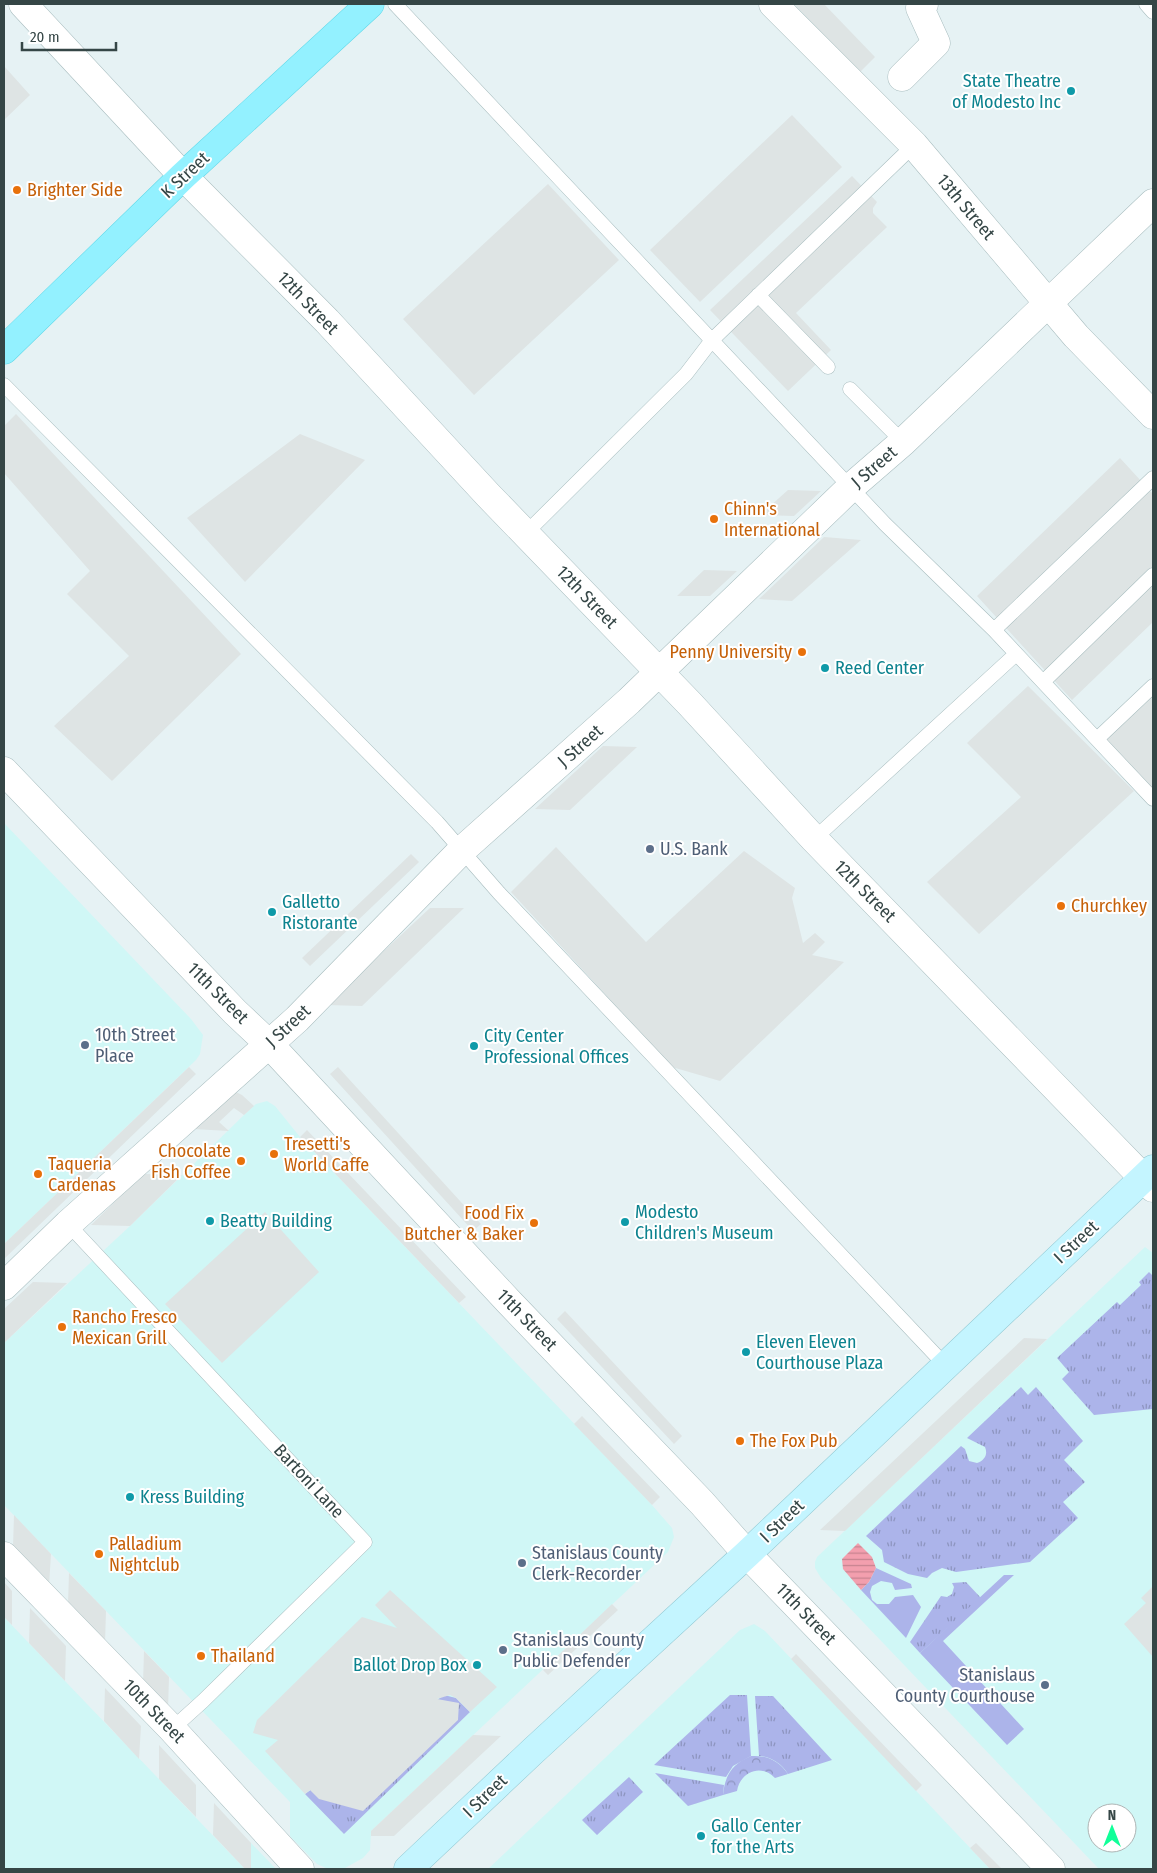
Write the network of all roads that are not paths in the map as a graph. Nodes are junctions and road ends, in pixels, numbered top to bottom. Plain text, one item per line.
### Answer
1 (24, 4) edge
2 (370, 4) edge
3 (395, 4) edge
4 (773, 4) edge
5 (924, 4) edge
6 (1146, 4) edge
7 (1153, 12) edge
8 (902, 78) dead end
9 (914, 145) junction
10 (183, 176) junction
11 (1153, 202) edge
12 (758, 296) junction
13 (1049, 302) junction
14 (712, 340) junction
15 (4, 350) edge
16 (828, 366) dead end
17 (4, 385) edge
18 (850, 389) dead end
19 (1153, 415) edge
20 (903, 442) junction
21 (1153, 478) edge
22 (851, 487) junction
23 (526, 533) junction
24 (1153, 575) edge
25 (994, 630) junction
26 (1016, 654) junction
27 (658, 672) junction
28 (1042, 682) junction
29 (1153, 686) edge
30 (1097, 739) junction
31 (4, 771) edge
32 (1153, 799) edge
33 (814, 839) junction
34 (461, 851) junction
35 (269, 1044) junction
36 (1150, 1178) edge
37 (68, 1224) junction
38 (4, 1286) edge
39 (945, 1365) junction
40 (747, 1554) junction
41 (4, 1556) edge
42 (172, 1729) junction
43 (300, 1869) edge
44 (408, 1869) edge
45 (1051, 1869) edge

1 - 10 street, 12th Street
2 - 10 main road, K Street
3 - 14 lane
4 - 9 street, 13th Street
5 - 8 street
6 - 7 lane
9 - 12 lane
9 - 13 street, 13th Street
10 - 15 main road, K Street
10 - 23 street, 12th Street
11 - 13 street, J Street
12 - 14 lane
12 - 16 lane
13 - 19 street, 13th Street
13 - 20 street, J Street
14 - 22 lane
14 - 23 lane
17 - 34 lane
18 - 20 lane
20 - 22 street, J Street
21 - 25 lane
22 - 25 lane
22 - 27 street, J Street
23 - 27 street, 12th Street
24 - 28 lane
25 - 26 lane
26 - 28 lane
26 - 33 lane
27 - 33 street, 12th Street
27 - 34 street, J Street
28 - 30 lane
29 - 30 lane
30 - 32 lane
31 - 35 street, 11th Street
33 - 36 street, 12th Street
34 - 35 street, J Street
34 - 39 lane
35 - 37 street, J Street
35 - 40 street, 11th Street
36 - 39 street, I Street
37 - 38 street, J Street
37 - 42 lane, Bartoni Lane
39 - 40 street, I Street
40 - 44 street, I Street
40 - 45 street, 11th Street
41 - 42 street, 10th Street
42 - 43 street, 10th Street

